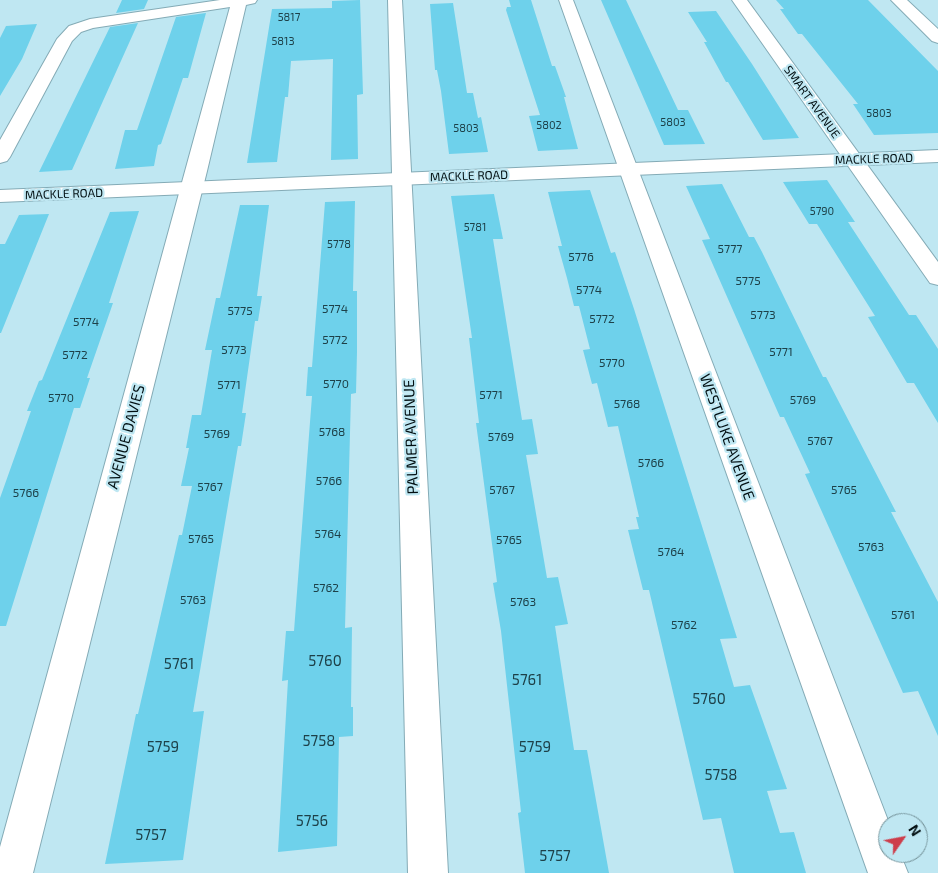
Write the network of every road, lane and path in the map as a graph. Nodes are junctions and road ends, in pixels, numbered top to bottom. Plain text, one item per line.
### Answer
1 (395, 0) edge
2 (566, 0) edge
3 (739, 0) edge
4 (898, 0) edge
5 (245, 1) edge
6 (938, 38) edge
7 (938, 156) edge
8 (0, 157) edge
9 (854, 160) junction
10 (628, 169) junction
11 (401, 179) junction
12 (192, 189) junction
13 (0, 196) edge
14 (938, 278) edge
15 (13, 873) edge
16 (428, 873) edge
17 (888, 873) edge

1 - 11 street, PALMER AVENUE
2 - 10 street, WESTLUKE AVENUE
3 - 9 street, SMART AVENUE
4 - 6 street
5 - 8 street
5 - 12 street, AVENUE DAVIES
7 - 9 street, MACKLE ROAD
9 - 10 street, MACKLE ROAD
9 - 14 street, SMART AVENUE
10 - 11 street, MACKLE ROAD
10 - 17 street, WESTLUKE AVENUE
11 - 12 street, MACKLE ROAD
11 - 16 street, PALMER AVENUE
12 - 13 street, MACKLE ROAD
12 - 15 street, AVENUE DAVIES

